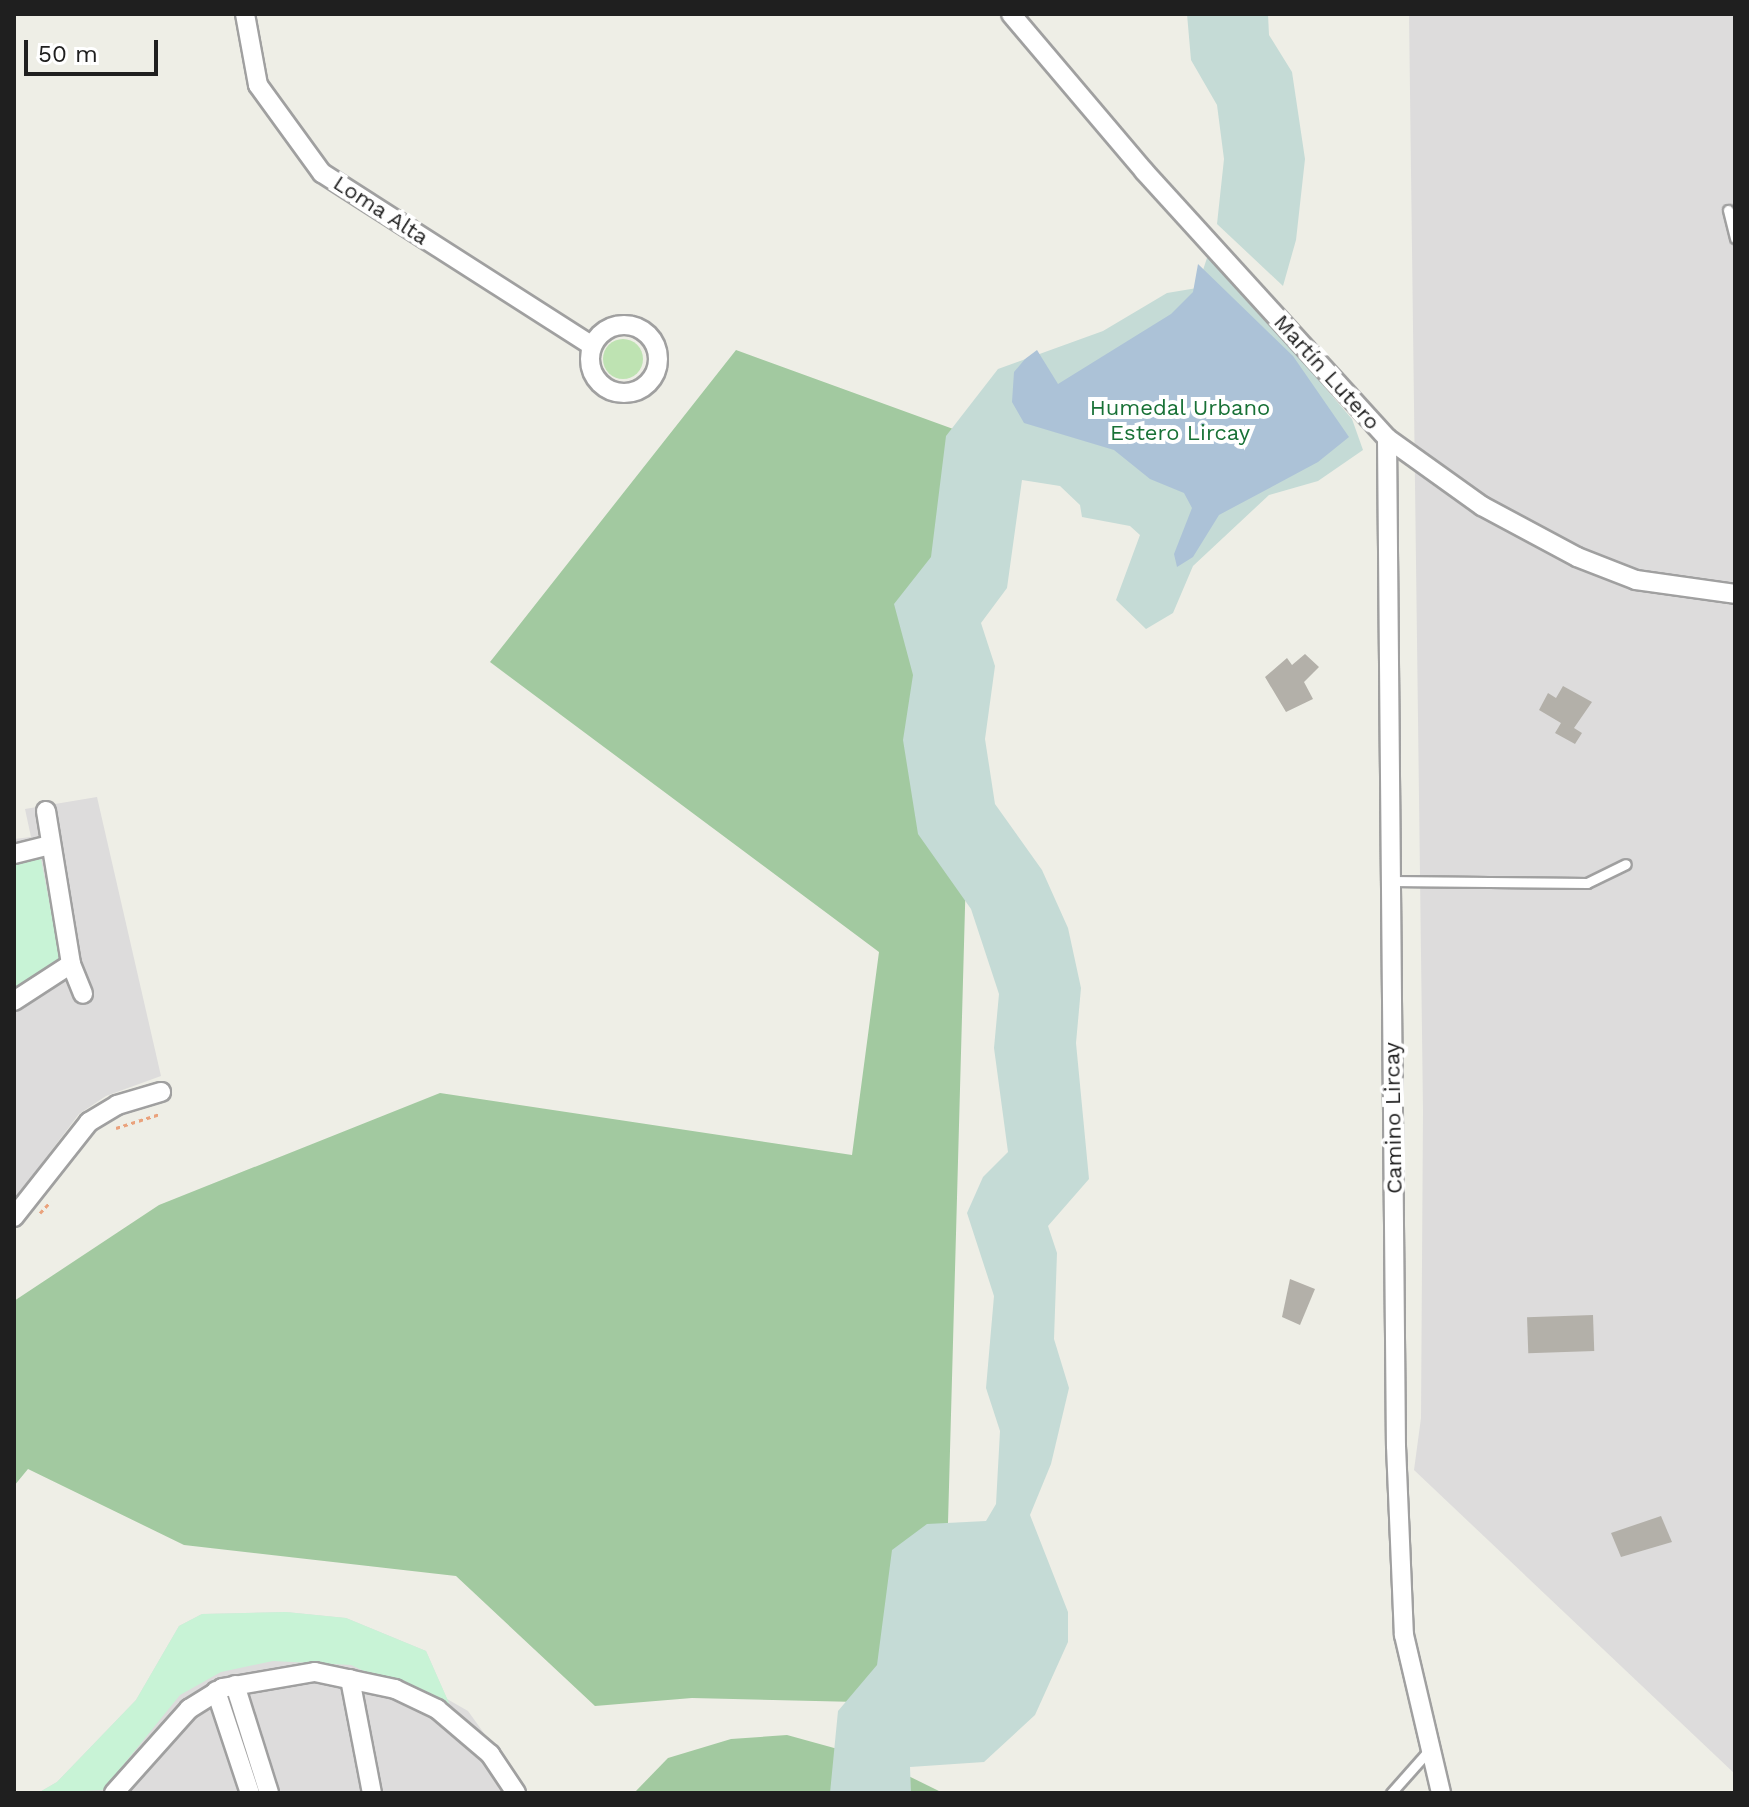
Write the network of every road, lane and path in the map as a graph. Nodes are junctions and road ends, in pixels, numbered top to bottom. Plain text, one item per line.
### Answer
1 (245, 14) edge
2 (1011, 14) edge
3 (1728, 210) dead end
4 (1735, 238) edge
5 (591, 345) dead end
6 (1387, 438) junction
7 (1735, 594) edge
8 (46, 811) dead end
9 (49, 845) junction
10 (14, 854) edge
11 (1626, 864) dead end
12 (1391, 881) junction
13 (71, 964) junction
14 (83, 994) dead end
15 (14, 1001) edge
16 (161, 1092) dead end
17 (160, 1114) dead end
18 (112, 1129) dead end
19 (53, 1199) dead end
20 (14, 1217) edge
21 (35, 1217) dead end
22 (350, 1679) junction
23 (235, 1685) junction
24 (216, 1691) junction
25 (1431, 1748) junction
26 (123, 1790) edge
27 (250, 1793) edge
28 (269, 1793) edge
29 (372, 1793) edge
30 (516, 1793) edge
31 (1391, 1793) edge
32 (1441, 1793) edge

1 - 5 street, Loma Alta
2 - 6 street, Martín Lutero
3 - 4 lane
6 - 7 street, Martín Lutero
6 - 12 street, Camino Lircay
8 - 9 street
9 - 10 street
9 - 13 street
11 - 12 lane
12 - 25 street, Camino Lircay
13 - 14 street
13 - 15 street
16 - 20 street
17 - 18 path
19 - 21 path
22 - 23 street
22 - 29 street
22 - 30 street
23 - 24 street
23 - 28 street
24 - 26 street
24 - 27 street
25 - 31 lane
25 - 32 street, Camino Lircay

